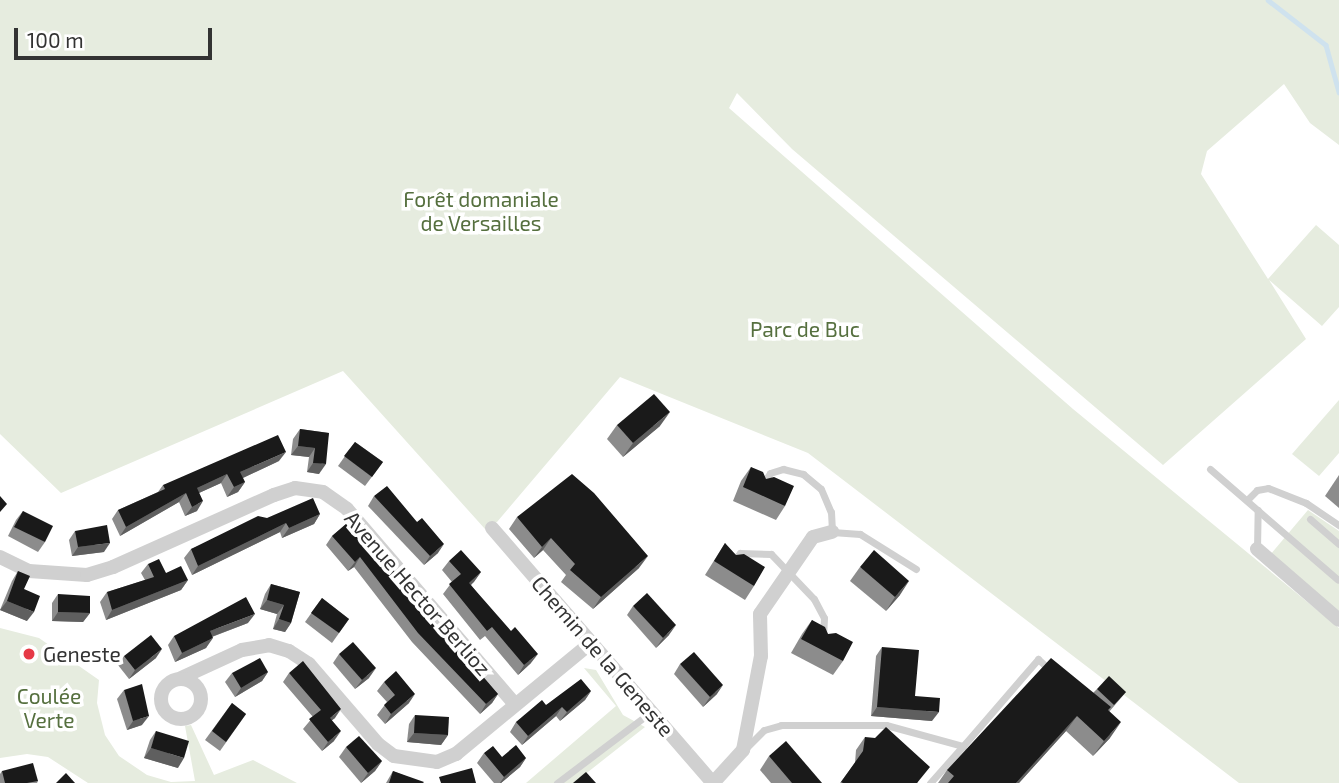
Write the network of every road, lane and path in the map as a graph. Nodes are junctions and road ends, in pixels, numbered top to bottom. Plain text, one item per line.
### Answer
1 (1210, 469) dead end
2 (759, 488) edge
3 (1247, 500) junction
4 (1258, 510) junction
5 (1310, 519) dead end
6 (1339, 525) edge
7 (492, 528) dead end
8 (832, 532) junction
9 (1339, 544) edge
10 (1256, 549) joint
11 (0, 557) edge
12 (730, 564) edge
13 (788, 568) junction
14 (916, 569) dead end
15 (1338, 580) edge
16 (1339, 620) edge
17 (592, 642) junction
18 (821, 643) edge
19 (221, 660) junction
20 (1056, 676) edge
21 (181, 678) junction
22 (201, 695) junction
23 (515, 704) junction
24 (652, 711) junction
25 (963, 746) junction
26 (743, 750) junction
27 (557, 783) edge
28 (713, 783) edge
29 (930, 783) edge

1 - 3 lane
2 - 8 lane
3 - 4 lane
3 - 6 lane
4 - 10 lane
4 - 15 lane
5 - 9 lane
7 - 17 street, Chemin de la Geneste
8 - 13 street
8 - 14 lane
10 - 16 street
11 - 23 street, Avenue Hector Berlioz
12 - 13 lane
13 - 18 lane
13 - 26 street
17 - 23 street
17 - 24 street, Chemin de la Geneste
19 - 21 street
19 - 22 street
19 - 23 street
20 - 25 lane
21 - 22 street
21 - 22 street
24 - 27 lane
24 - 28 street, Chemin de la Geneste
25 - 26 lane
25 - 29 lane
26 - 28 street

